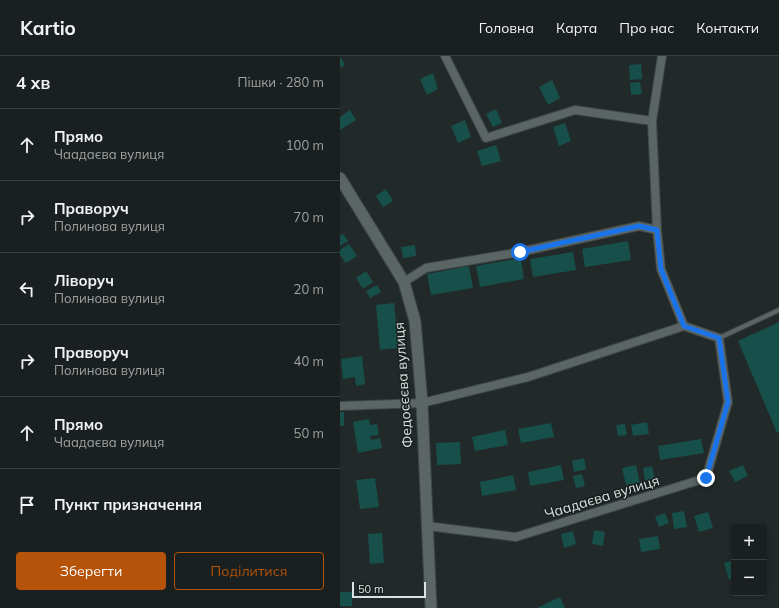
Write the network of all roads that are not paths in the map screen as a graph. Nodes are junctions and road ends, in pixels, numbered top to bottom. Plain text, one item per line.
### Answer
1 (445, 56) edge
2 (662, 56) edge
3 (652, 121) junction
4 (340, 178) edge
5 (657, 230) junction
6 (404, 282) junction
7 (779, 310) edge
8 (684, 326) junction
9 (719, 338) junction
10 (422, 403) junction
11 (340, 406) edge
12 (427, 526) junction
13 (431, 608) edge

1 - 3 street
2 - 3 street
3 - 5 street
4 - 6 main road, Федосєєва вулиця
5 - 6 street
5 - 8 street
6 - 10 main road, Федосєєва вулиця
7 - 9 lane
8 - 9 street
8 - 10 street
9 - 12 street, Чаадаєва вулиця
10 - 11 street
10 - 12 main road, Федосєєва вулиця
12 - 13 main road, Федосєєва вулиця

